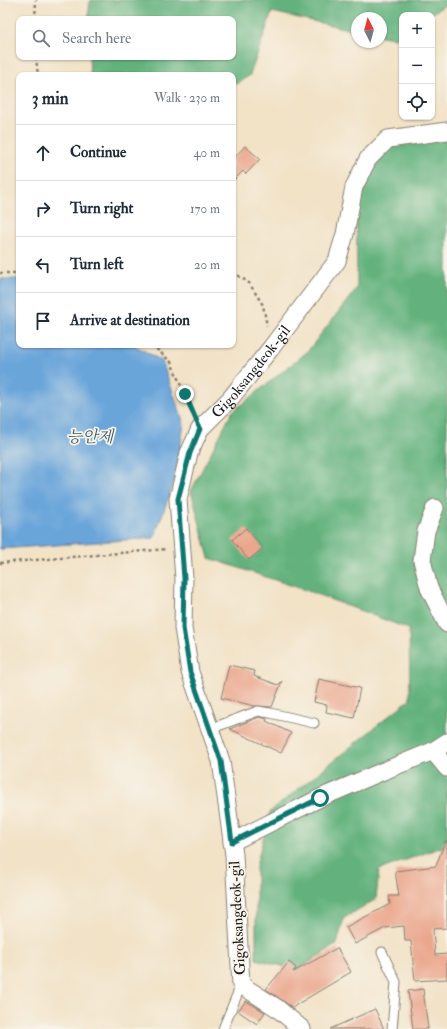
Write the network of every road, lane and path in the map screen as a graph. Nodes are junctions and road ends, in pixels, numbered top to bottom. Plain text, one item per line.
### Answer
1 (36, 0) edge
2 (35, 16) edge
3 (36, 60) edge
4 (38, 72) edge
5 (447, 131) edge
6 (0, 273) edge
7 (16, 273) edge
8 (236, 274) edge
9 (155, 348) edge
10 (271, 348) junction
11 (200, 429) junction
12 (435, 508) dead end
13 (181, 548) junction
14 (0, 563) edge
15 (447, 624) edge
16 (314, 723) dead end
17 (210, 730) junction
18 (440, 746) edge
19 (447, 768) edge
20 (232, 842) junction
21 (382, 952) dead end
22 (241, 985) junction
23 (223, 1029) edge
24 (302, 1029) edge
25 (392, 1029) edge

1 - 2 path
3 - 4 path
5 - 10 street, Gigoksangdeok-gil
6 - 7 path
8 - 10 path
9 - 11 path
10 - 11 street, Gigoksangdeok-gil
11 - 13 street, Gigoksangdeok-gil
12 - 15 street
13 - 14 path
13 - 17 street, Gigoksangdeok-gil
16 - 17 lane
17 - 20 street, Gigoksangdeok-gil
18 - 19 street
18 - 20 street
20 - 22 street, Gigoksangdeok-gil
21 - 25 lane
22 - 23 lane
22 - 24 street, Gigoksangdeok-gil

